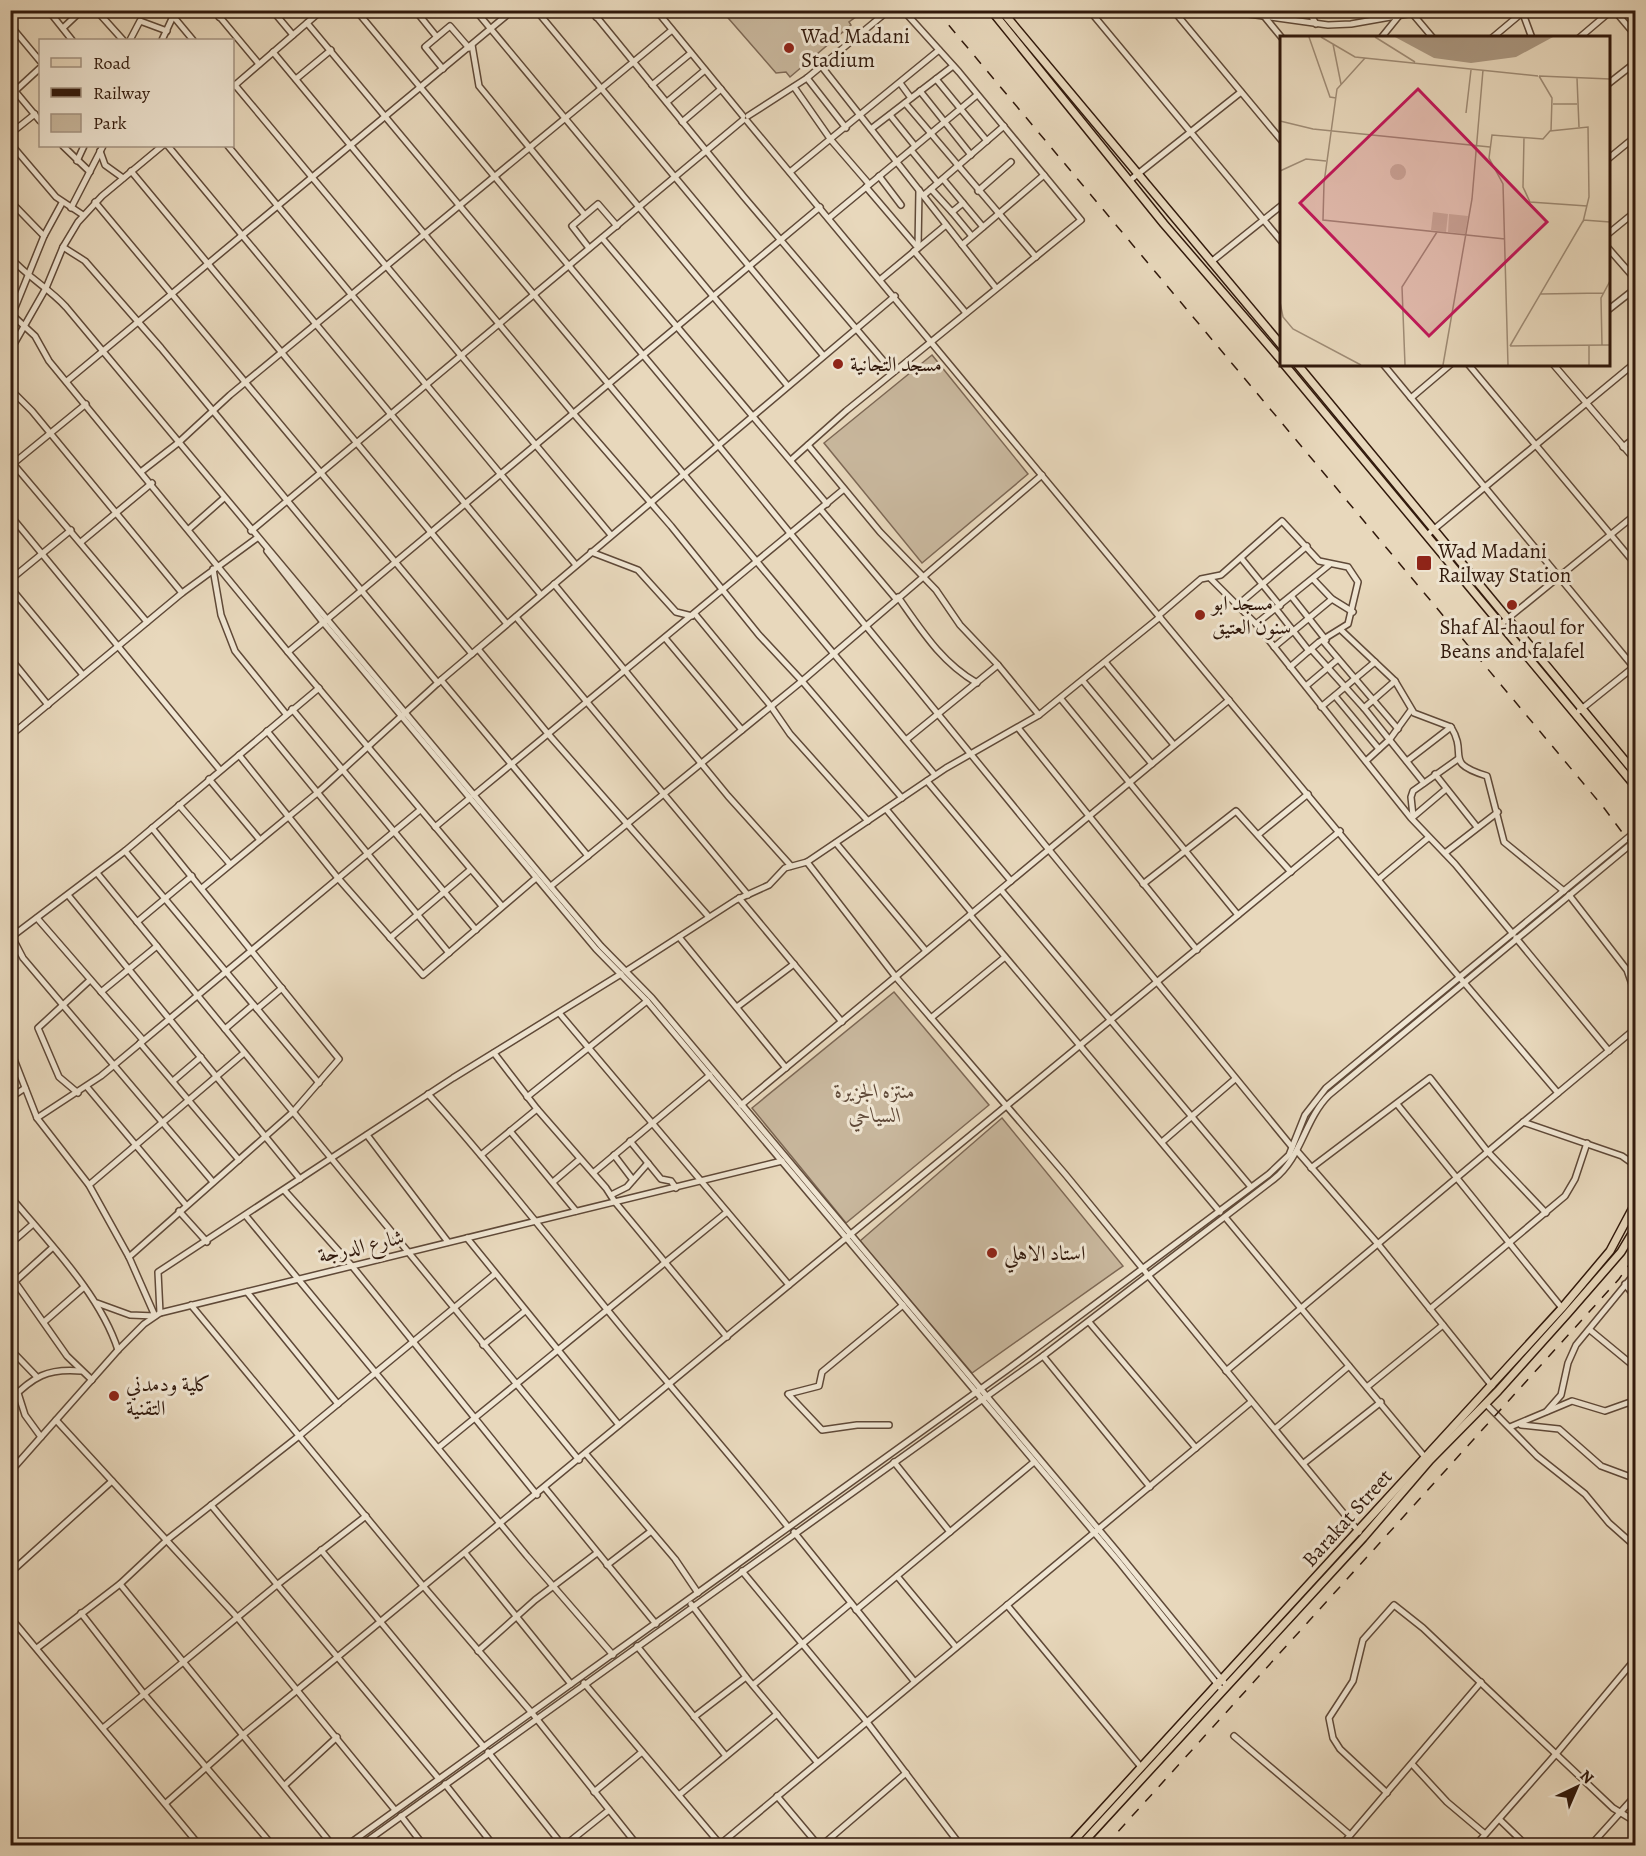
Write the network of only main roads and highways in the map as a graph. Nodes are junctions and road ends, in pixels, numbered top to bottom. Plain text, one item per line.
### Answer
1 (991, 10) edge
2 (1000, 10) edge
3 (1280, 345) edge
4 (1280, 359) edge
5 (1286, 366) edge
6 (1299, 366) edge
7 (1504, 622) junction
8 (1635, 774) edge
9 (1635, 787) edge
10 (1635, 1203) edge
11 (1635, 1227) edge
12 (1222, 1685) junction
13 (1069, 1845) edge
14 (1080, 1845) edge

1 - 4 main road
2 - 3 main road
5 - 7 main road
6 - 7 main road
7 - 8 main road
7 - 9 main road
10 - 12 main road, Barakat Street
11 - 12 main road, Barakat Street
12 - 13 main road, Barakat Street
12 - 14 main road, Barakat Street

